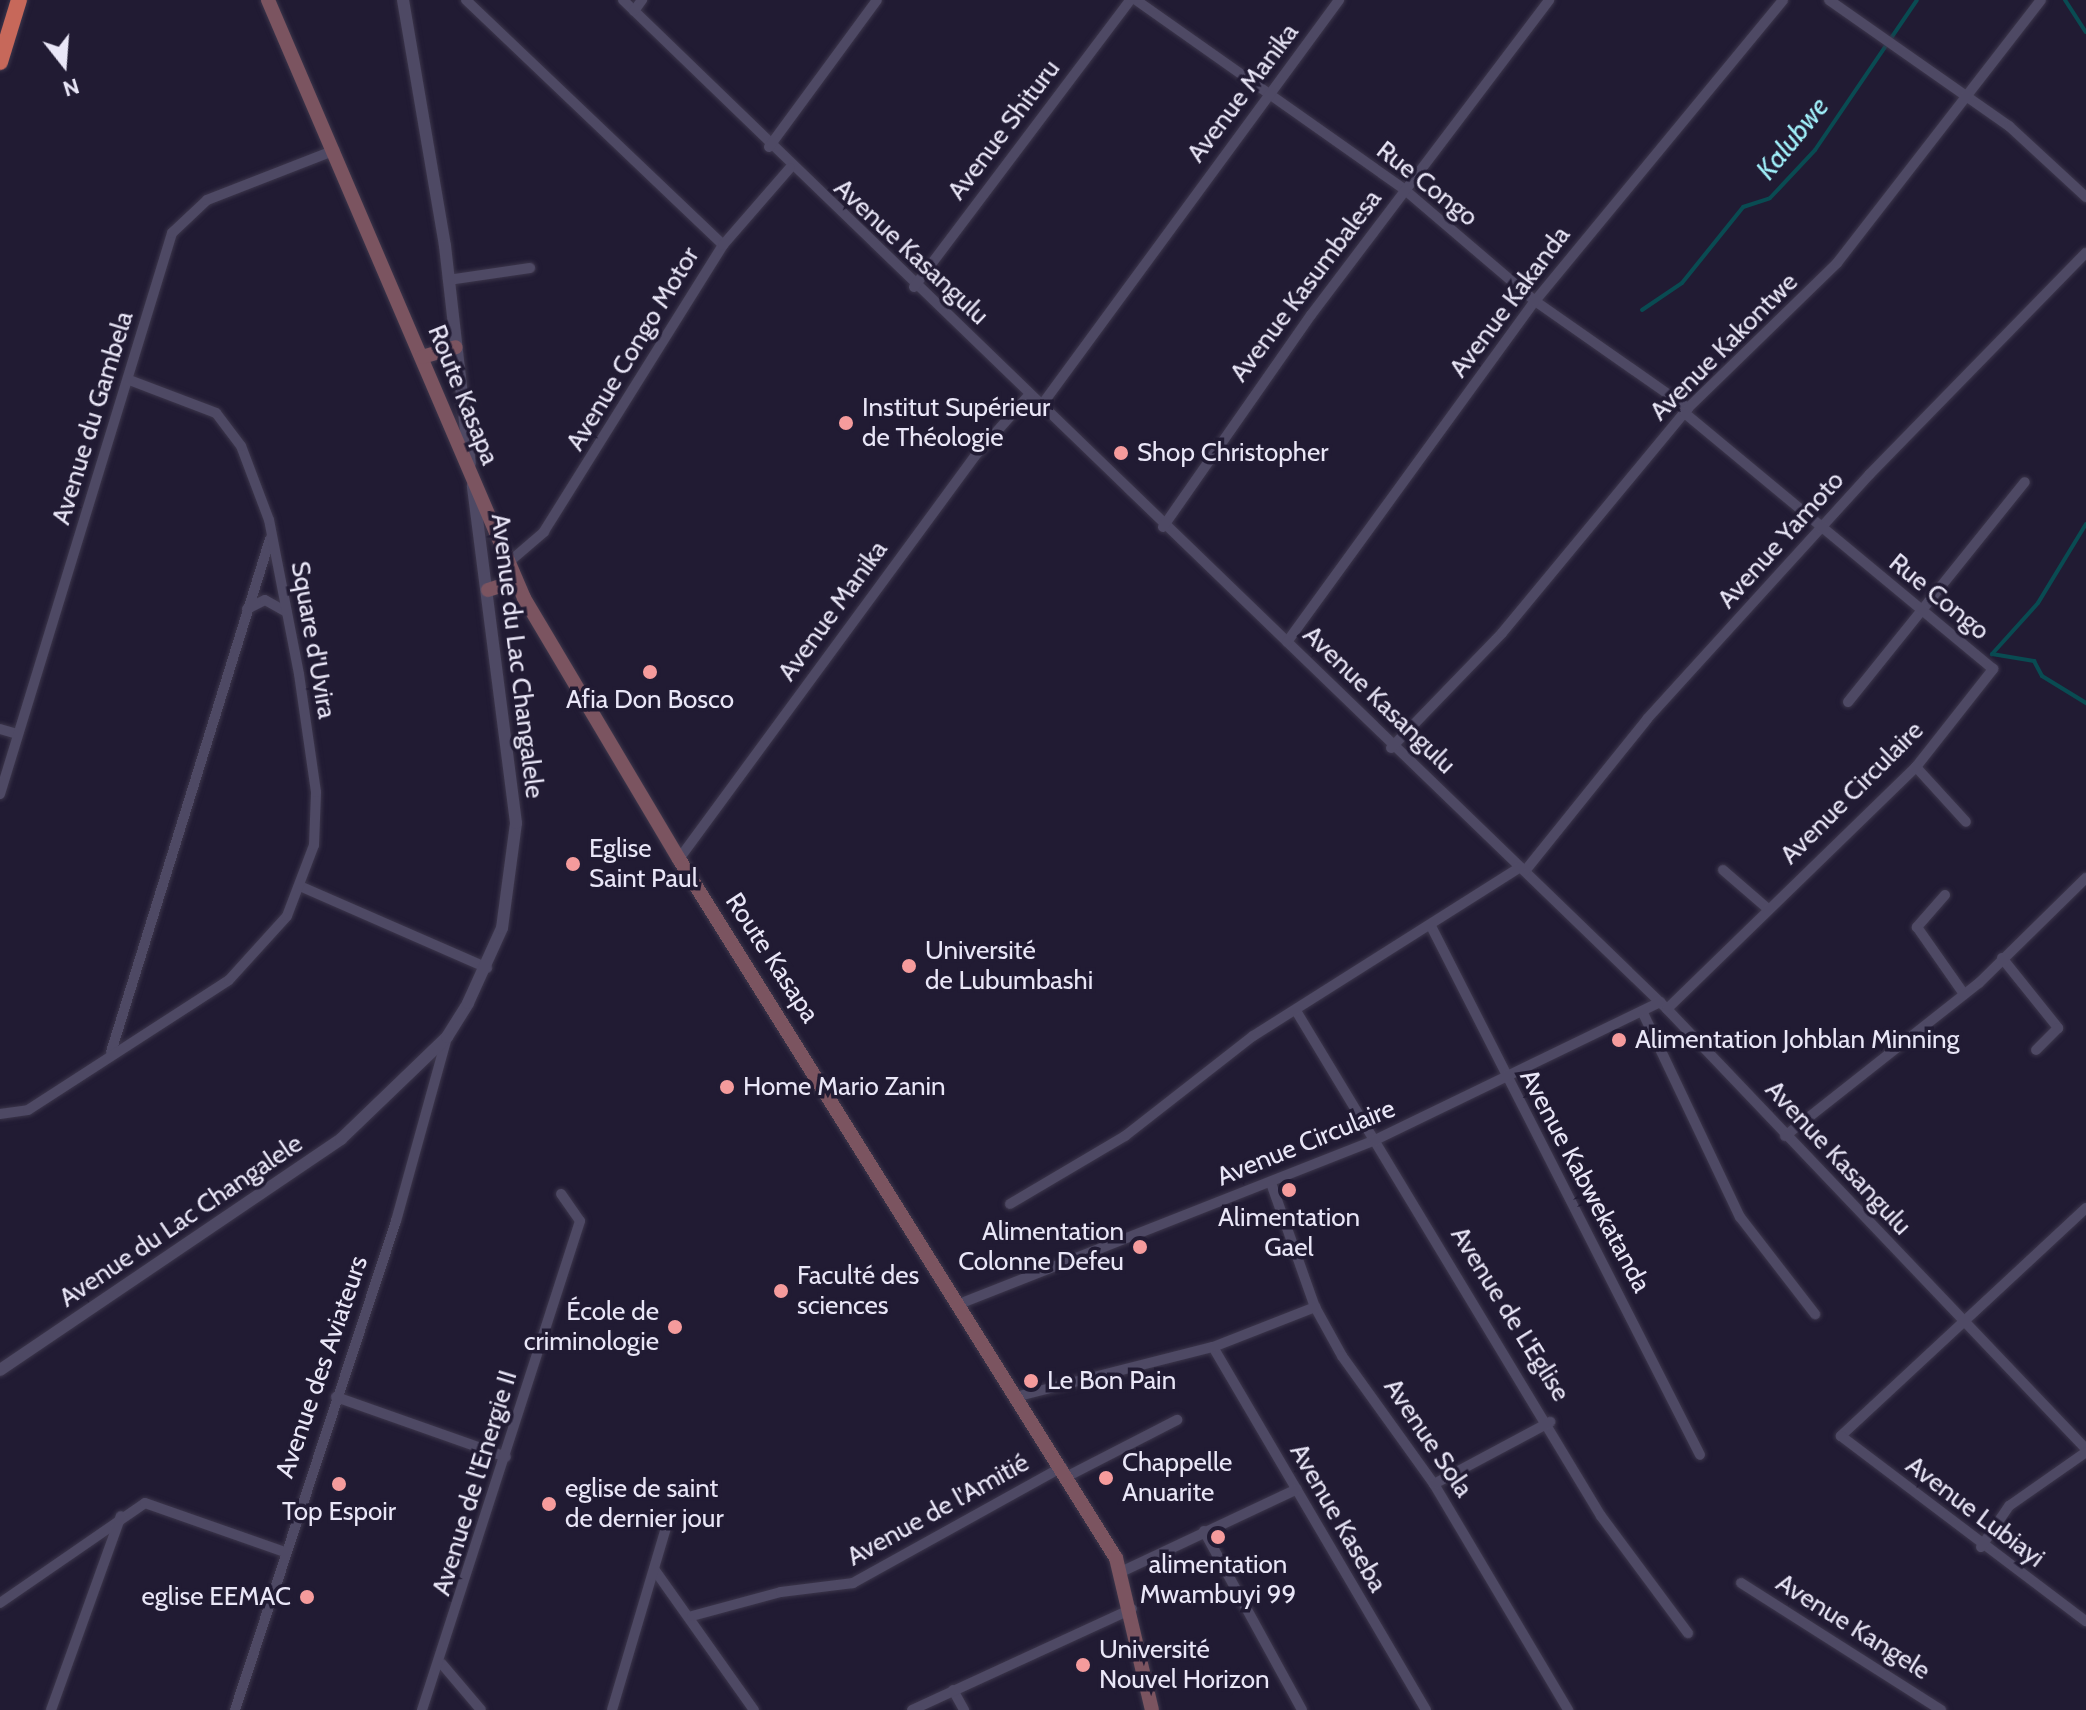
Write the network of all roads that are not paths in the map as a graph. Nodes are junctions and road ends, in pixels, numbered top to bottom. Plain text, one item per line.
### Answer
1 (19, 0) edge
2 (268, 0) edge
3 (403, 0) edge
4 (466, 0) edge
5 (623, 0) edge
6 (642, 0) edge
7 (877, 0) edge
8 (1133, 0) edge
9 (1339, 0) edge
10 (1549, 0) edge
11 (1783, 0) edge
12 (1829, 0) edge
13 (2041, 0) edge
14 (634, 11) junction
15 (0, 62) edge
16 (1270, 94) junction
17 (1965, 97) junction
18 (769, 147) junction
19 (335, 150) junction
20 (790, 168) junction
21 (1405, 190) junction
22 (2086, 197) edge
23 (723, 245) junction
24 (2086, 253) edge
25 (530, 268) dead end
26 (448, 280) junction
27 (914, 287) junction
28 (1535, 301) junction
29 (456, 347) junction
30 (422, 357) junction
31 (129, 380) junction
32 (1030, 394) junction
33 (1041, 406) junction
34 (1687, 410) junction
35 (472, 480) junction
36 (2025, 482) dead end
37 (1163, 527) junction
38 (1822, 528) junction
39 (271, 537) junction
40 (508, 563) junction
41 (516, 581) junction
42 (488, 590) junction
43 (246, 610) junction
44 (287, 612) junction
45 (1920, 613) junction
46 (1287, 642) junction
47 (1993, 669) joint
48 (1848, 702) dead end
49 (0, 729) edge
50 (17, 734) junction
51 (1391, 748) junction
52 (1916, 767) junction
53 (0, 794) edge
54 (1966, 822) dead end
55 (679, 859) junction
56 (1523, 869) junction
57 (1723, 870) dead end
58 (2086, 878) edge
59 (302, 887) junction
60 (1945, 895) dead end
61 (1767, 908) junction
62 (1432, 928) junction
63 (2002, 958) junction
64 (487, 968) junction
65 (1964, 994) junction
66 (1664, 1006) junction
67 (1643, 1013) junction
68 (1298, 1014) junction
69 (447, 1037) junction
70 (2036, 1050) dead end
71 (111, 1052) junction
72 (1508, 1080) junction
73 (0, 1114) edge
74 (1785, 1136) junction
75 (1375, 1140) junction
76 (1271, 1183) junction
77 (561, 1194) dead end
78 (1010, 1204) dead end
79 (2086, 1208) edge
80 (959, 1304) junction
81 (1315, 1307) junction
82 (1815, 1314) dead end
83 (1965, 1325) junction
84 (1213, 1347) junction
85 (0, 1370) edge
86 (1019, 1396) junction
87 (336, 1397) junction
88 (1177, 1420) dead end
89 (1550, 1422) junction
90 (2086, 1450) edge
91 (1700, 1455) dead end
92 (506, 1457) junction
93 (1065, 1472) junction
94 (1434, 1484) junction
95 (1297, 1489) junction
96 (121, 1516) junction
97 (669, 1517) dead end
98 (1204, 1531) junction
99 (1981, 1547) junction
100 (282, 1551) junction
101 (654, 1569) junction
102 (1123, 1571) junction
103 (1741, 1583) dead end
104 (0, 1603) edge
105 (1134, 1608) junction
106 (692, 1616) junction
107 (2086, 1621) edge
108 (1688, 1633) dead end
109 (442, 1664) junction
110 (953, 1690) junction
111 (238, 1708) edge
112 (51, 1710) edge
113 (422, 1710) edge
114 (481, 1710) edge
115 (612, 1710) edge
116 (754, 1710) edge
117 (912, 1710) edge
118 (964, 1710) edge
119 (1152, 1710) edge
120 (1302, 1710) edge
121 (1426, 1710) edge
122 (1568, 1710) edge
123 (1941, 1710) edge

1 - 15 highway
2 - 19 main road, Route Kasapa
3 - 26 street, Avenue du Lac Changalele
4 - 23 street, Avenue Congo Motor
5 - 14 street, Avenue Kasangulu
6 - 14 street
7 - 18 street
8 - 16 street, Rue Congo
8 - 27 street, Avenue Shituru
9 - 16 street, Avenue Manika
10 - 21 street, Avenue Kasumbalesa
11 - 28 street, Avenue Kakanda
12 - 17 street
13 - 17 street, Avenue Kakontwe
14 - 18 street, Avenue Kasangulu
16 - 21 street, Rue Congo
16 - 33 street, Avenue Manika
17 - 22 street
17 - 34 street, Avenue Kakontwe
18 - 20 street, Avenue Kasangulu
19 - 30 main road, Route Kasapa
19 - 31 street, Avenue du Gambela
20 - 23 street
20 - 27 street, Avenue Kasangulu
21 - 28 street, Rue Congo
21 - 37 street, Avenue Kasumbalesa
23 - 40 street, Avenue Congo Motor
24 - 38 street, Avenue Yamoto
25 - 26 street
26 - 29 street, Avenue du Lac Changalele
27 - 32 street, Avenue Kasangulu
28 - 34 street, Rue Congo
28 - 46 street, Avenue Kakanda
29 - 30 main road
29 - 35 street, Avenue du Lac Changalele
30 - 35 main road, Route Kasapa
31 - 39 street
31 - 50 street, Avenue du Gambela
32 - 33 street, Avenue Kasangulu
32 - 55 street, Avenue Manika
33 - 37 street, Avenue Kasangulu
34 - 38 street, Rue Congo
34 - 51 street, Avenue Kakontwe
35 - 40 main road, Route Kasapa
35 - 42 street, Avenue du Lac Changalele
36 - 45 street
37 - 46 street, Avenue Kasangulu
38 - 45 street, Rue Congo
38 - 56 street, Avenue Yamoto
39 - 43 street, Square d'Uvira
39 - 44 street, Square d'Uvira
40 - 41 main road, Route Kasapa
41 - 42 main road
41 - 55 main road, Route Kasapa
42 - 64 street, Avenue du Lac Changalele
43 - 44 street
43 - 71 street, Square d'Uvira
44 - 59 street, Square d'Uvira
45 - 47 street, Rue Congo
45 - 48 street
46 - 51 street, Avenue Kasangulu
47 - 52 street, Avenue Circulaire
49 - 50 street
50 - 53 street, Avenue du Gambela
51 - 56 street, Avenue Kasangulu
52 - 54 street
52 - 61 street, Avenue Circulaire
55 - 80 main road, Route Kasapa
56 - 62 street, Avenue Yamoto
56 - 66 street, Avenue Kasangulu
57 - 61 street
58 - 63 street
59 - 64 street
59 - 71 street, Square d'Uvira
60 - 65 street
61 - 66 street, Avenue Circulaire
62 - 68 street, Avenue Yamoto
62 - 72 street, Avenue Kabwekatanda
63 - 65 street
63 - 70 street
64 - 69 street, Avenue du Lac Changalele
65 - 74 street
66 - 67 street, Avenue Circulaire
66 - 74 street, Avenue Kasangulu
67 - 72 street, Avenue Circulaire
67 - 82 street
68 - 75 street, Avenue de L'Eglise
68 - 78 street, Avenue Yamoto
69 - 85 street, Avenue du Lac Changalele
69 - 87 street, Avenue des Aviateurs
71 - 73 street
72 - 75 street, Avenue Circulaire
72 - 91 street, Avenue Kabwekatanda
74 - 83 street, Avenue Kasangulu
75 - 76 street, Avenue Circulaire
75 - 89 street, Avenue de L'Eglise
76 - 80 street, Avenue Circulaire
76 - 81 street, Avenue Sola
77 - 92 street, Avenue de l'Energie II
79 - 83 street
80 - 86 main road, Route Kasapa
81 - 84 street
81 - 94 street, Avenue Sola
83 - 90 street, Avenue Kasangulu
83 - 99 street, Avenue Lubiayi
84 - 86 street
84 - 95 street, Avenue Kaseba
86 - 93 main road, Route Kasapa
87 - 92 street
87 - 100 street, Avenue des Aviateurs
88 - 93 street, Avenue de l'Amitié
89 - 94 street
89 - 108 street, Avenue de L'Eglise
90 - 99 street
92 - 109 street, Avenue de l'Energie II
93 - 102 main road, Route Kasapa
93 - 106 street, Avenue de l'Amitié
94 - 122 street, Avenue Sola
95 - 98 street
95 - 121 street, Avenue Kaseba
96 - 100 street
96 - 104 street
96 - 112 street
97 - 101 street
98 - 102 street
98 - 120 street
99 - 107 street, Avenue Lubiayi
100 - 111 street, Avenue des Aviateurs
101 - 106 street
101 - 115 street
102 - 105 main road, Route Kasapa
103 - 123 street, Avenue Kangele
105 - 110 street
105 - 119 main road, Route Kasapa
106 - 116 street
109 - 113 street, Avenue de l'Energie II
109 - 114 street
110 - 117 street
110 - 118 street

